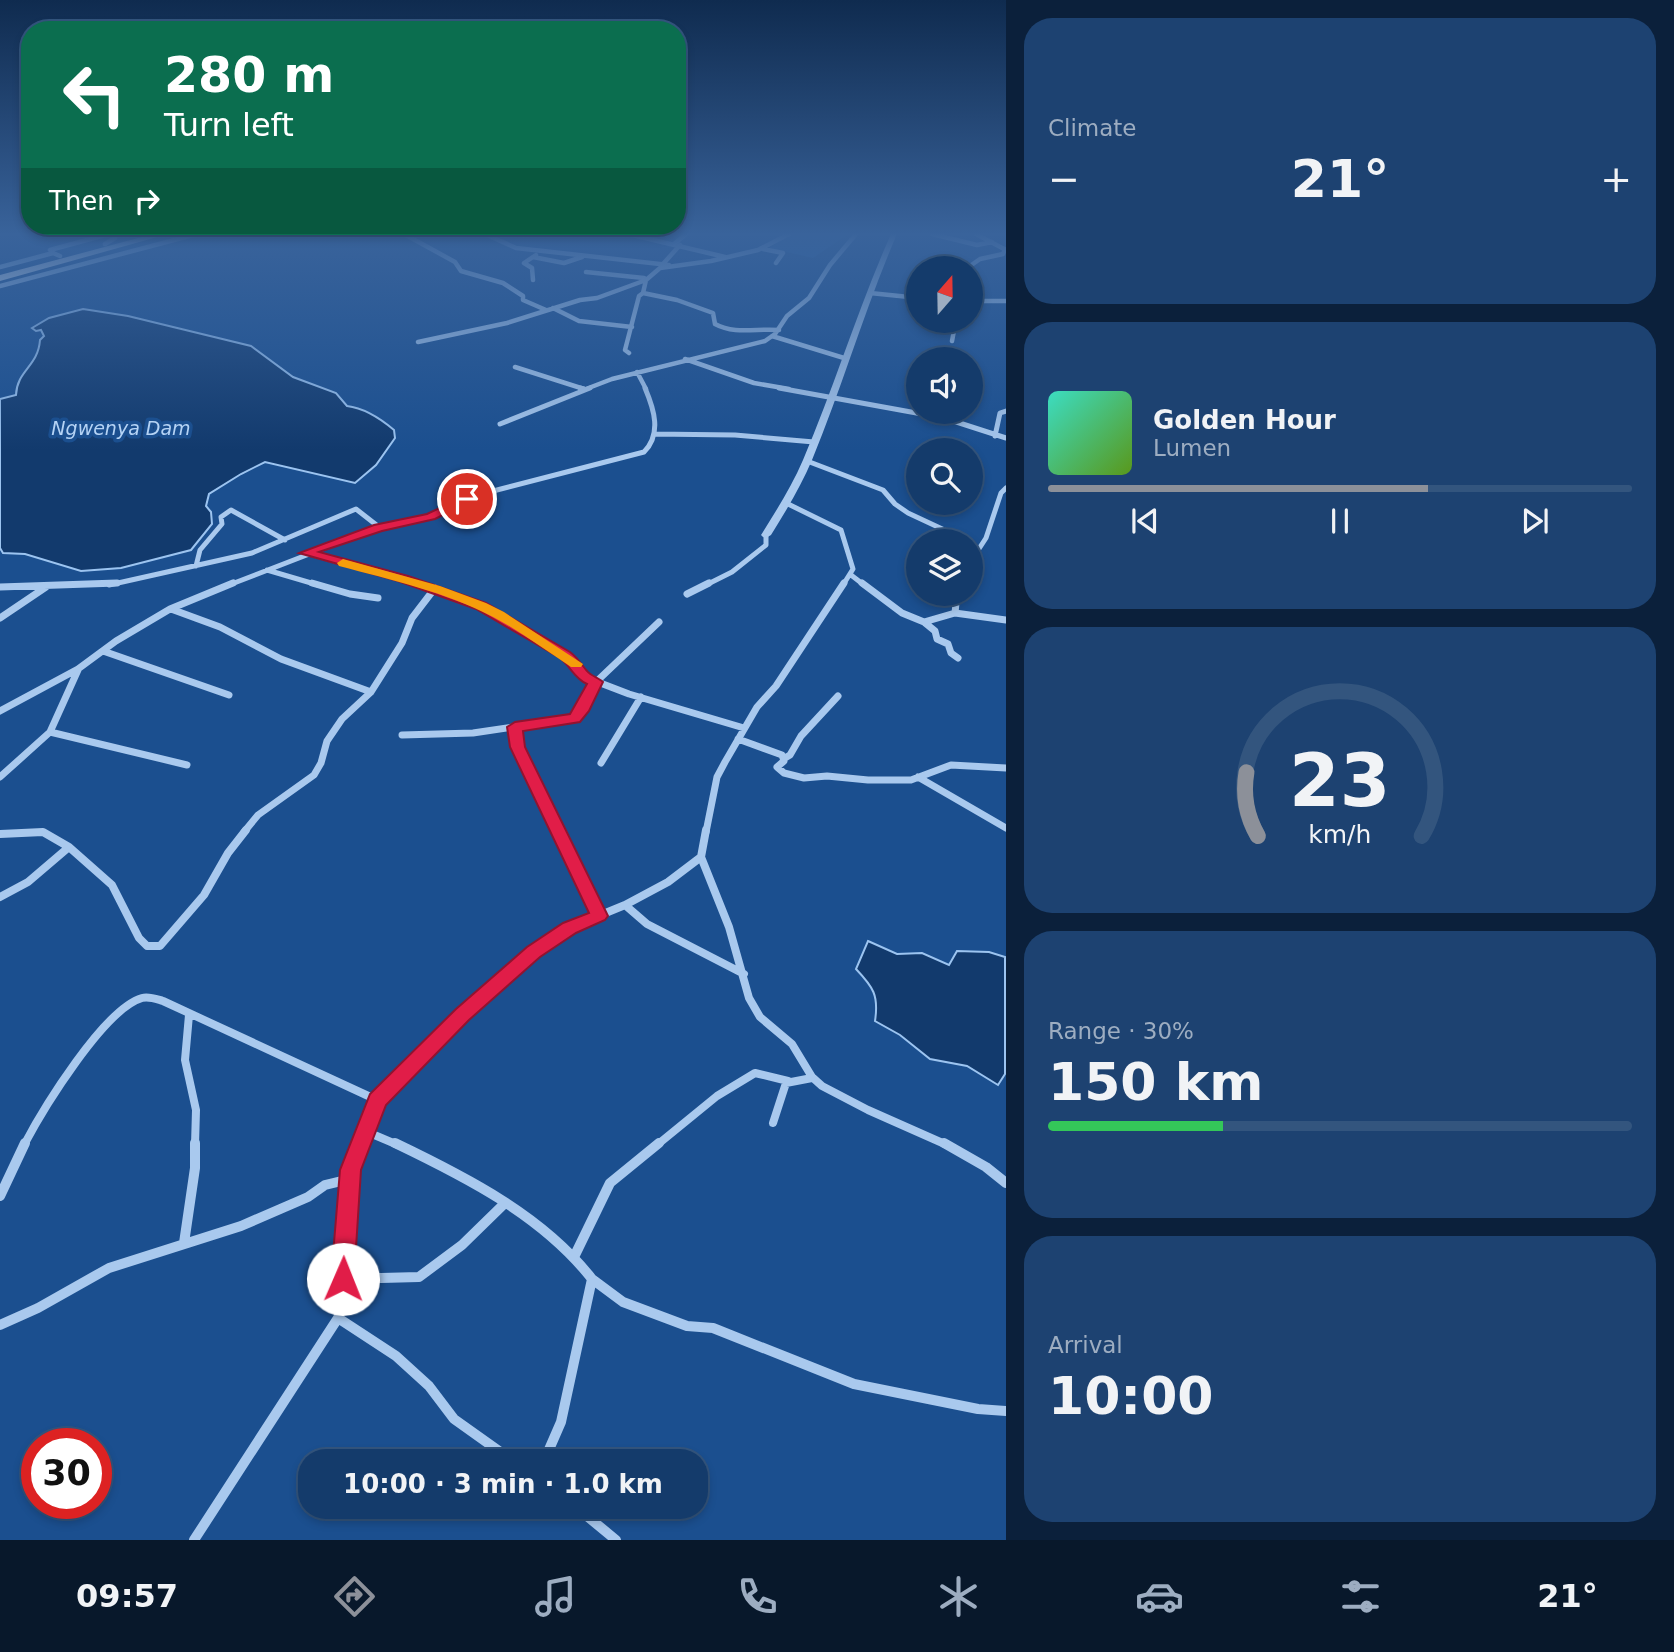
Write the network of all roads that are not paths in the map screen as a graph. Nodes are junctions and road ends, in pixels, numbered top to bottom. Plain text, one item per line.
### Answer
1 (536, 306) edge
2 (562, 306) edge
3 (639, 306) edge
4 (693, 306) edge
5 (799, 306) edge
6 (865, 306) edge
7 (553, 308) junction
8 (546, 310) junction
9 (632, 327) junction
10 (779, 330) junction
11 (954, 333) edge
12 (772, 336) junction
13 (952, 341) dead end
14 (418, 342) dead end
15 (629, 353) dead end
16 (844, 358) junction
17 (685, 359) junction
18 (515, 367) dead end
19 (637, 372) junction
20 (585, 389) junction
21 (828, 398) junction
22 (1006, 411) edge
23 (500, 424) dead end
24 (654, 435) junction
25 (995, 436) junction
26 (1006, 438) edge
27 (814, 442) junction
28 (807, 461) junction
29 (1006, 488) edge
30 (786, 503) junction
31 (379, 527) junction
32 (943, 529) edge
33 (766, 535) joint
34 (285, 540) junction
35 (983, 543) edge
36 (306, 553) junction
37 (196, 566) junction
38 (266, 570) junction
39 (850, 575) junction
40 (0, 587) edge
41 (46, 587) junction
42 (435, 589) junction
43 (687, 594) dead end
44 (378, 598) dead end
45 (956, 606) edge
46 (170, 609) junction
47 (955, 613) junction
48 (0, 618) edge
49 (1006, 620) edge
50 (659, 622) dead end
51 (925, 622) junction
52 (103, 651) junction
53 (958, 658) dead end
54 (78, 669) junction
55 (596, 682) junction
56 (371, 692) junction
57 (229, 695) dead end
58 (838, 696) dead end
59 (641, 697) junction
60 (0, 711) edge
61 (515, 727) junction
62 (744, 728) junction
63 (50, 732) junction
64 (402, 735) dead end
65 (738, 738) junction
66 (785, 758) junction
67 (601, 764) dead end
68 (187, 765) dead end
69 (1006, 768) edge
70 (0, 777) edge
71 (918, 778) junction
72 (1006, 828) edge
73 (0, 834) edge
74 (69, 848) junction
75 (701, 857) junction
76 (0, 897) edge
77 (625, 905) junction
78 (599, 916) junction
79 (744, 974) junction
80 (189, 1015) junction
81 (812, 1078) junction
82 (788, 1081) junction
83 (377, 1100) junction
84 (773, 1123) dead end
85 (365, 1130) junction
86 (350, 1179) junction
87 (1006, 1183) edge
88 (0, 1196) edge
89 (503, 1205) junction
90 (184, 1243) junction
91 (575, 1255) junction
92 (343, 1279) junction
93 (592, 1279) junction
94 (338, 1318) junction
95 (0, 1325) edge
96 (1006, 1410) edge
97 (496, 1449) edge
98 (549, 1449) edge
99 (591, 1519) edge
100 (198, 1539) edge
101 (616, 1540) edge

1 - 8 street
2 - 7 street
3 - 9 street
4 - 10 street
5 - 10 street
6 - 16 street
7 - 8 street
7 - 9 street
8 - 14 street
9 - 15 street
10 - 12 street
11 - 13 street
12 - 16 street
12 - 17 street
16 - 21 street
17 - 19 street
17 - 21 street
18 - 20 street
19 - 20 street
19 - 24 street
20 - 23 street
21 - 25 street
21 - 27 street
22 - 25 street
24 - 27 street
24 - 31 street
25 - 26 street
27 - 28 street
28 - 30 street
28 - 32 street
29 - 35 street
30 - 33 street
30 - 39 street
31 - 34 street
31 - 36 street
33 - 43 street
34 - 37 street
34 - 37 street
36 - 38 street
36 - 42 street
37 - 41 street
38 - 44 street
38 - 46 street
39 - 51 street
39 - 62 street
40 - 41 street
41 - 48 street
42 - 55 street
42 - 56 street
45 - 47 street
46 - 52 street
46 - 56 street
47 - 49 street
47 - 51 street
50 - 55 street
51 - 53 street
52 - 54 street
52 - 57 street
54 - 60 street
54 - 63 street
55 - 59 street
55 - 61 street
56 - 74 street
58 - 66 street
59 - 62 street
59 - 67 street
61 - 64 street
61 - 78 street
62 - 65 street
63 - 68 street
63 - 70 street
65 - 66 street
65 - 75 street
66 - 71 street
69 - 71 street
71 - 72 street
73 - 74 street
74 - 76 street
75 - 77 street
75 - 79 street
77 - 78 street
77 - 79 street
78 - 83 street
79 - 81 street
80 - 83 street
80 - 88 street
80 - 90 street
81 - 82 street
81 - 87 street
82 - 84 street
82 - 91 street
83 - 85 street
85 - 86 street
85 - 89 street
86 - 90 street
86 - 92 street
89 - 91 street
89 - 92 street
90 - 95 street
91 - 93 street
92 - 94 street
93 - 96 street
93 - 98 street
94 - 97 street
94 - 100 street
99 - 101 street

